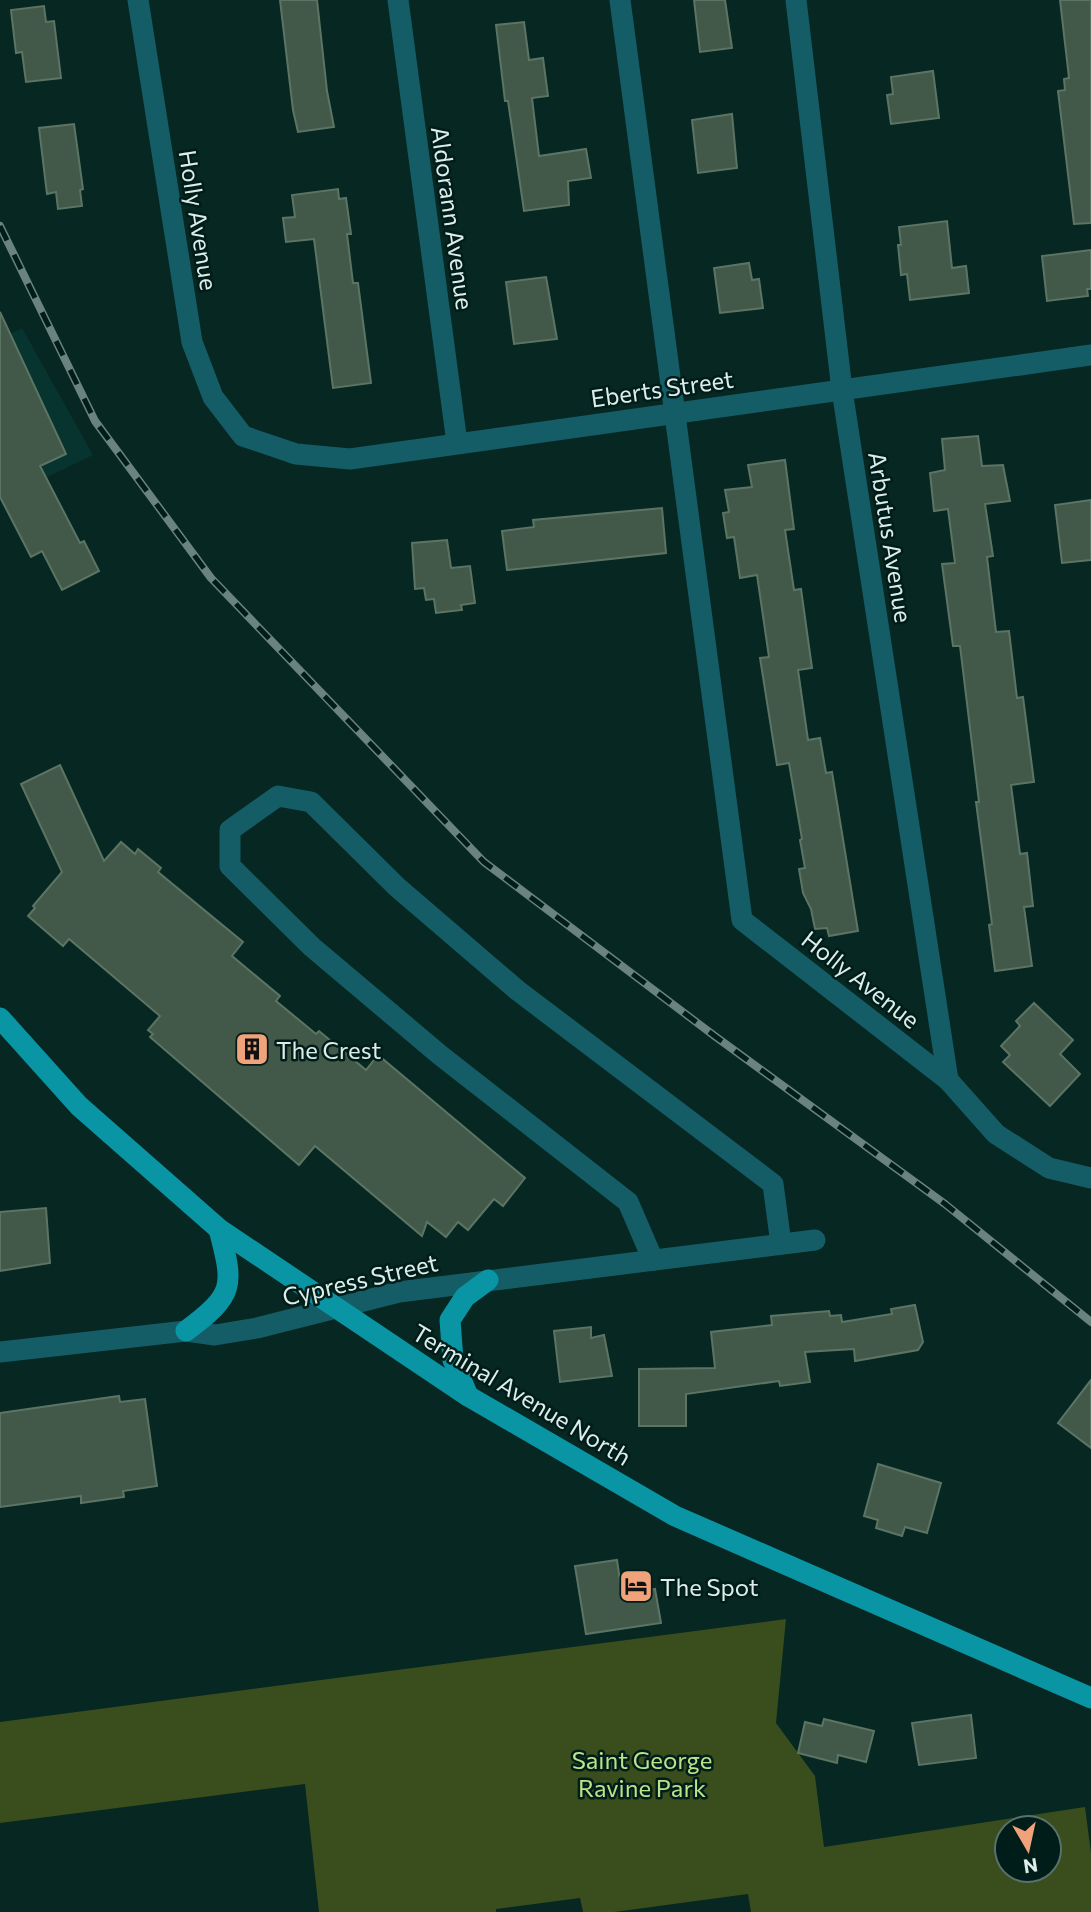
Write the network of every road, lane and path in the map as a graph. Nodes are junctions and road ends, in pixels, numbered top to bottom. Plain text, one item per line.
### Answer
1 (138, 0) edge
2 (398, 0) edge
3 (620, 0) edge
4 (796, 0) edge
5 (1091, 355) edge
6 (842, 390) junction
7 (676, 413) junction
8 (243, 436) joint
9 (457, 443) junction
10 (0, 1018) edge
11 (948, 1080) junction
12 (1091, 1178) edge
13 (219, 1229) junction
14 (816, 1240) dead end
15 (781, 1244) junction
16 (653, 1259) junction
17 (488, 1280) junction
18 (337, 1308) junction
19 (186, 1331) junction
20 (0, 1352) edge
21 (468, 1396) junction
22 (1091, 1698) edge

1 - 8 street, Holly Avenue
2 - 9 street, Aldorann Avenue
3 - 7 street
4 - 6 street, Arbutus Avenue
5 - 6 street, Eberts Street
6 - 7 street, Eberts Street
6 - 11 street, Arbutus Avenue
7 - 9 street, Eberts Street
7 - 11 street, Holly Avenue
8 - 9 street, Eberts Street
10 - 13 main road, Terminal Avenue North
11 - 12 street, Holly Avenue
13 - 18 main road, Terminal Avenue North
13 - 19 main road
14 - 15 street, Cypress Street
15 - 16 street, Cypress Street
15 - 16 street
16 - 17 street, Cypress Street
17 - 18 street, Cypress Street
17 - 21 main road
18 - 19 street, Cypress Street
18 - 21 main road, Terminal Avenue North
19 - 20 street, Cypress Street
21 - 22 main road, Terminal Avenue North

